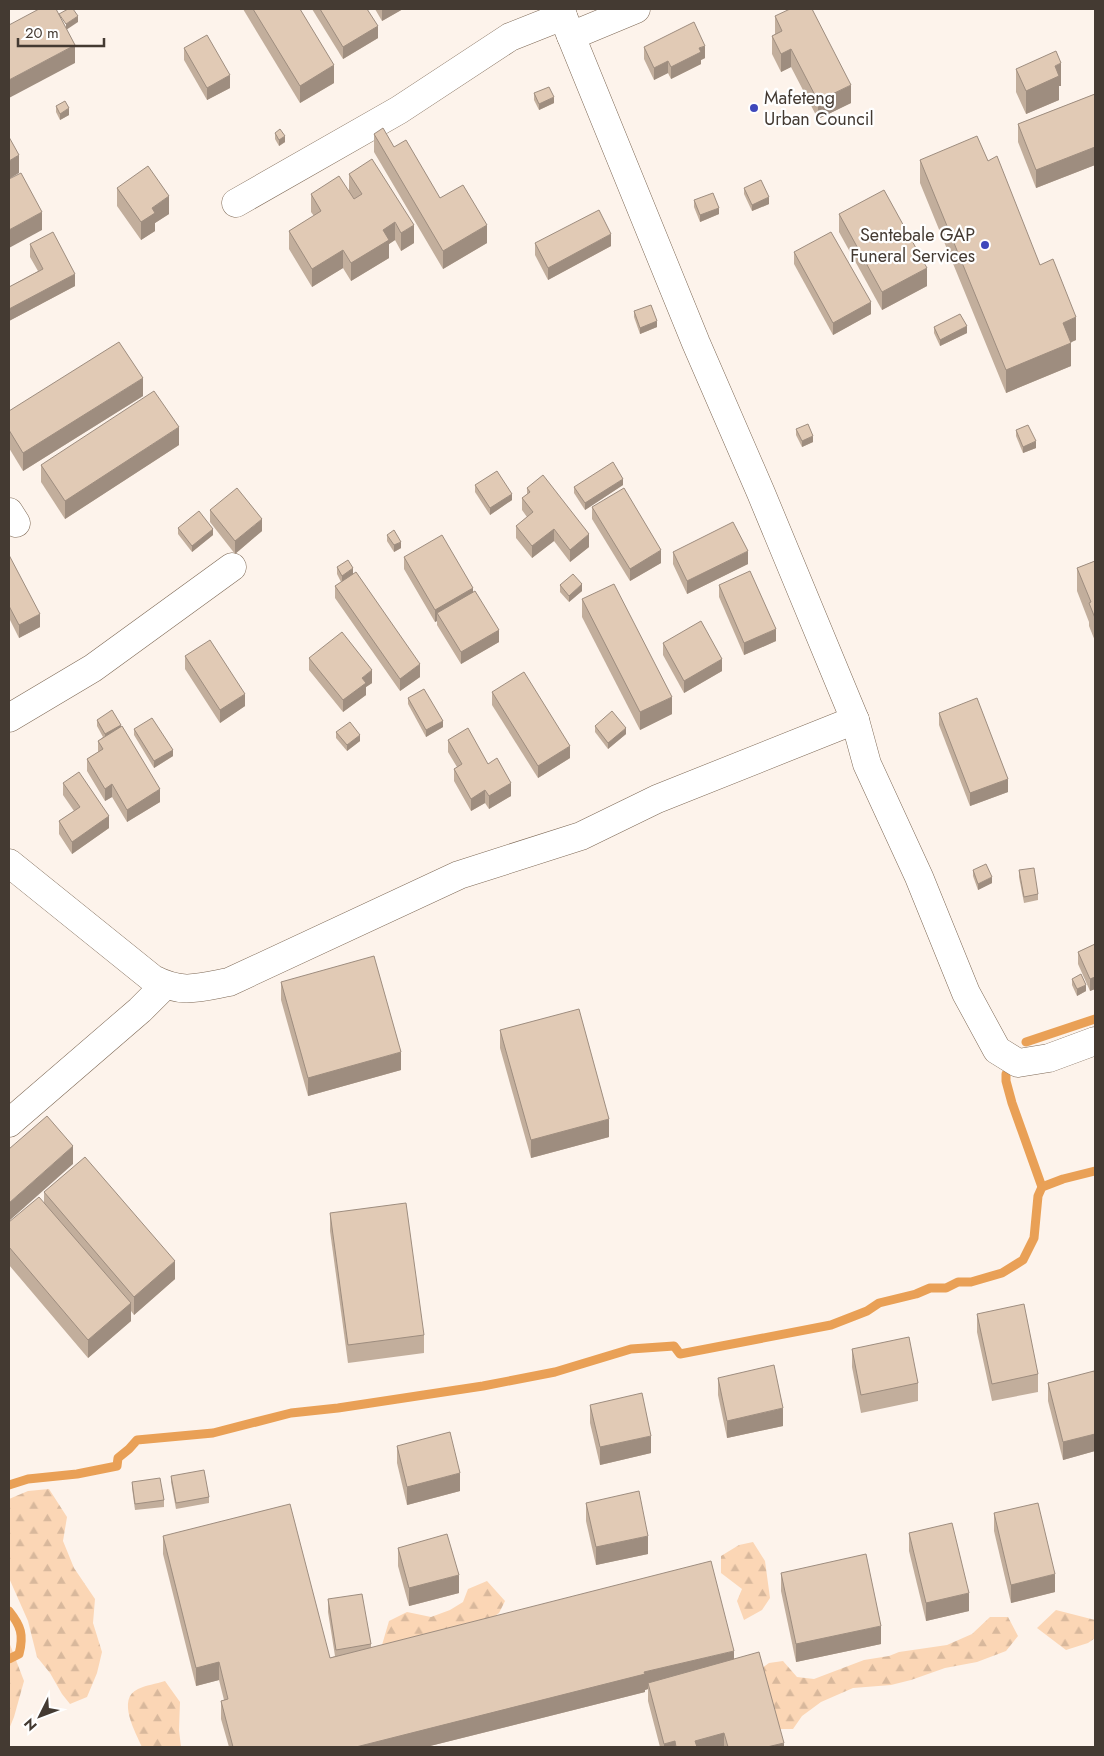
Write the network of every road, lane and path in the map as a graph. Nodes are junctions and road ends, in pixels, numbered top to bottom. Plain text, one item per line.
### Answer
1 (636, 9) edge
2 (564, 20) edge
3 (236, 203) dead end
4 (232, 566) dead end
5 (9, 718) edge
6 (855, 720) junction
7 (9, 863) edge
8 (165, 985) junction
9 (1095, 1041) edge
10 (9, 1123) edge

1 - 2 street
2 - 3 street
2 - 6 street
4 - 5 street
6 - 8 street
6 - 9 street
7 - 8 street
8 - 10 street

